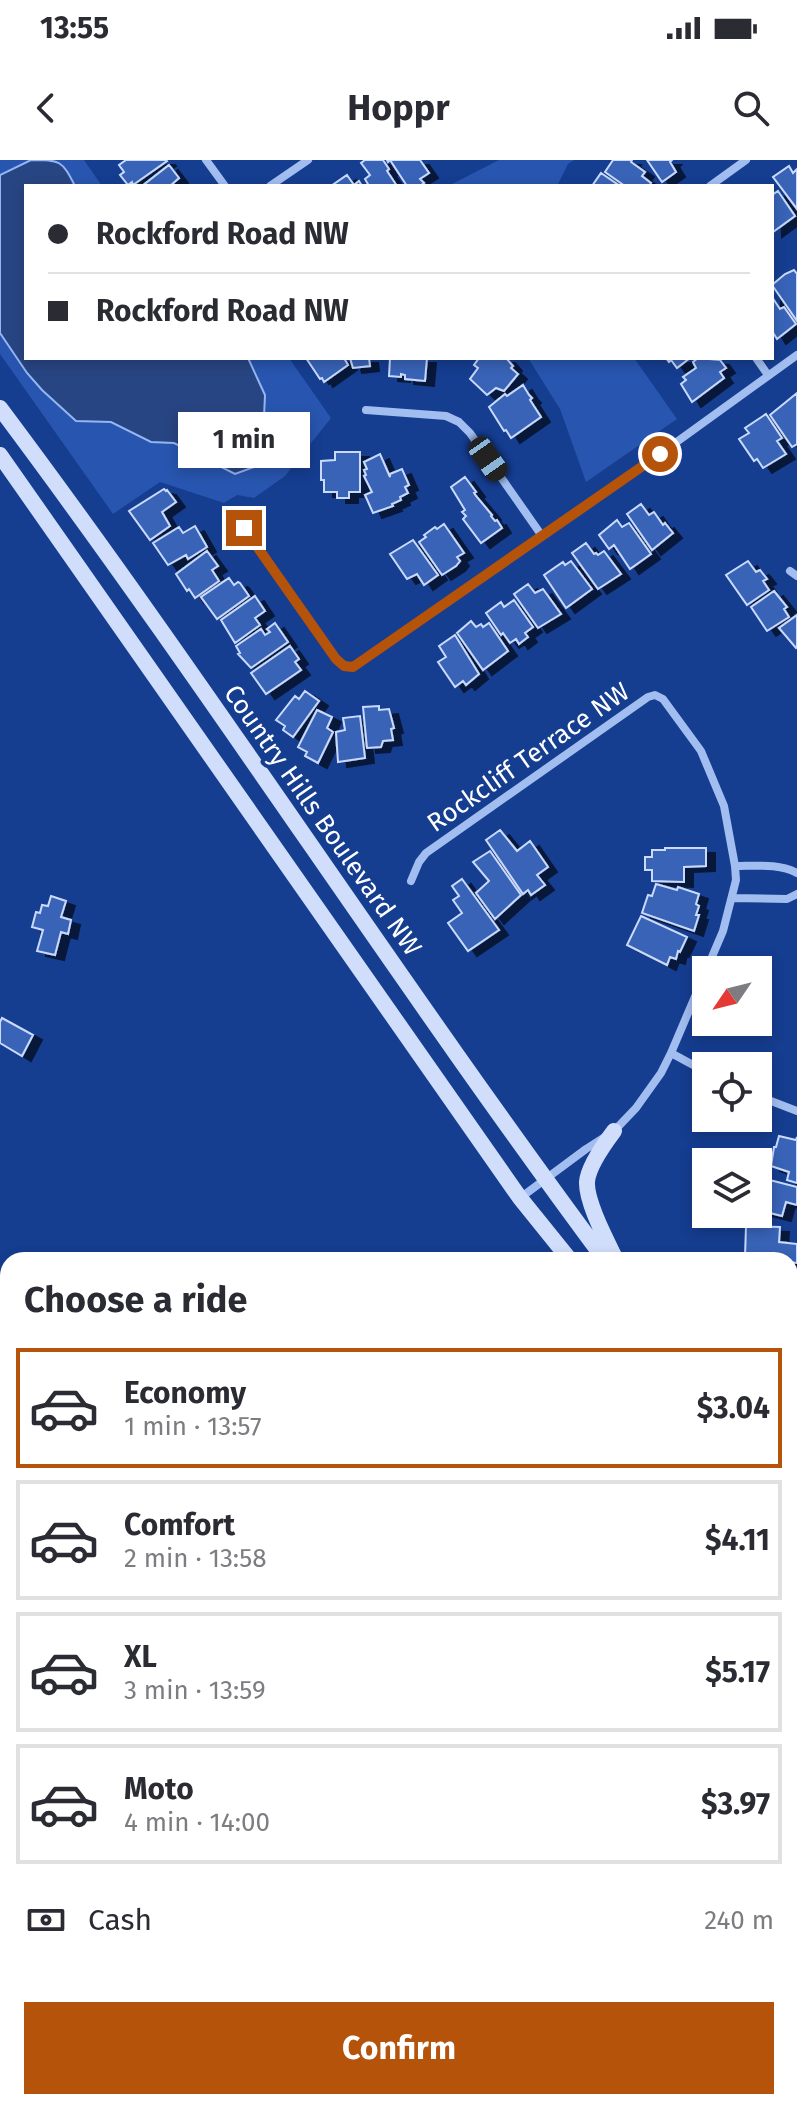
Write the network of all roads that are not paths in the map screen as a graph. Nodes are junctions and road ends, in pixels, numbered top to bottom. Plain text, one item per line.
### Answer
1 (206, 160) edge
2 (308, 160) edge
3 (746, 160) edge
4 (224, 184) edge
5 (273, 184) edge
6 (713, 184) edge
7 (797, 355) edge
8 (757, 360) edge
9 (768, 375) junction
10 (0, 408) edge
11 (366, 410) dead end
12 (0, 455) edge
13 (244, 528) dead end
14 (542, 536) junction
15 (735, 866) junction
16 (797, 873) edge
17 (411, 881) dead end
18 (797, 894) edge
19 (732, 898) junction
20 (671, 1053) junction
21 (692, 1064) edge
22 (772, 1101) edge
23 (797, 1111) edge
24 (614, 1131) junction
25 (545, 1180) junction
26 (520, 1198) junction
27 (564, 1252) edge
28 (599, 1252) edge
29 (612, 1252) edge

1 - 4 street
2 - 5 street
3 - 6 street
7 - 9 street
8 - 9 street
9 - 14 street
10 - 25 main road, Country Hills Boulevard NW
11 - 14 street
12 - 26 main road
13 - 14 street
15 - 16 street
15 - 17 street, Rockcliff Terrace NW
15 - 19 street, Rockcliff Terrace NW
18 - 19 street
19 - 20 street, Rockcliff Terrace NW
20 - 21 street
20 - 24 street, Rockcliff Terrace NW
22 - 23 street
24 - 25 street, Rockcliff Terrace NW
24 - 29 main road
25 - 26 street, Rockcliff Terrace NW
25 - 28 main road, Country Hills Boulevard NW
26 - 27 main road

